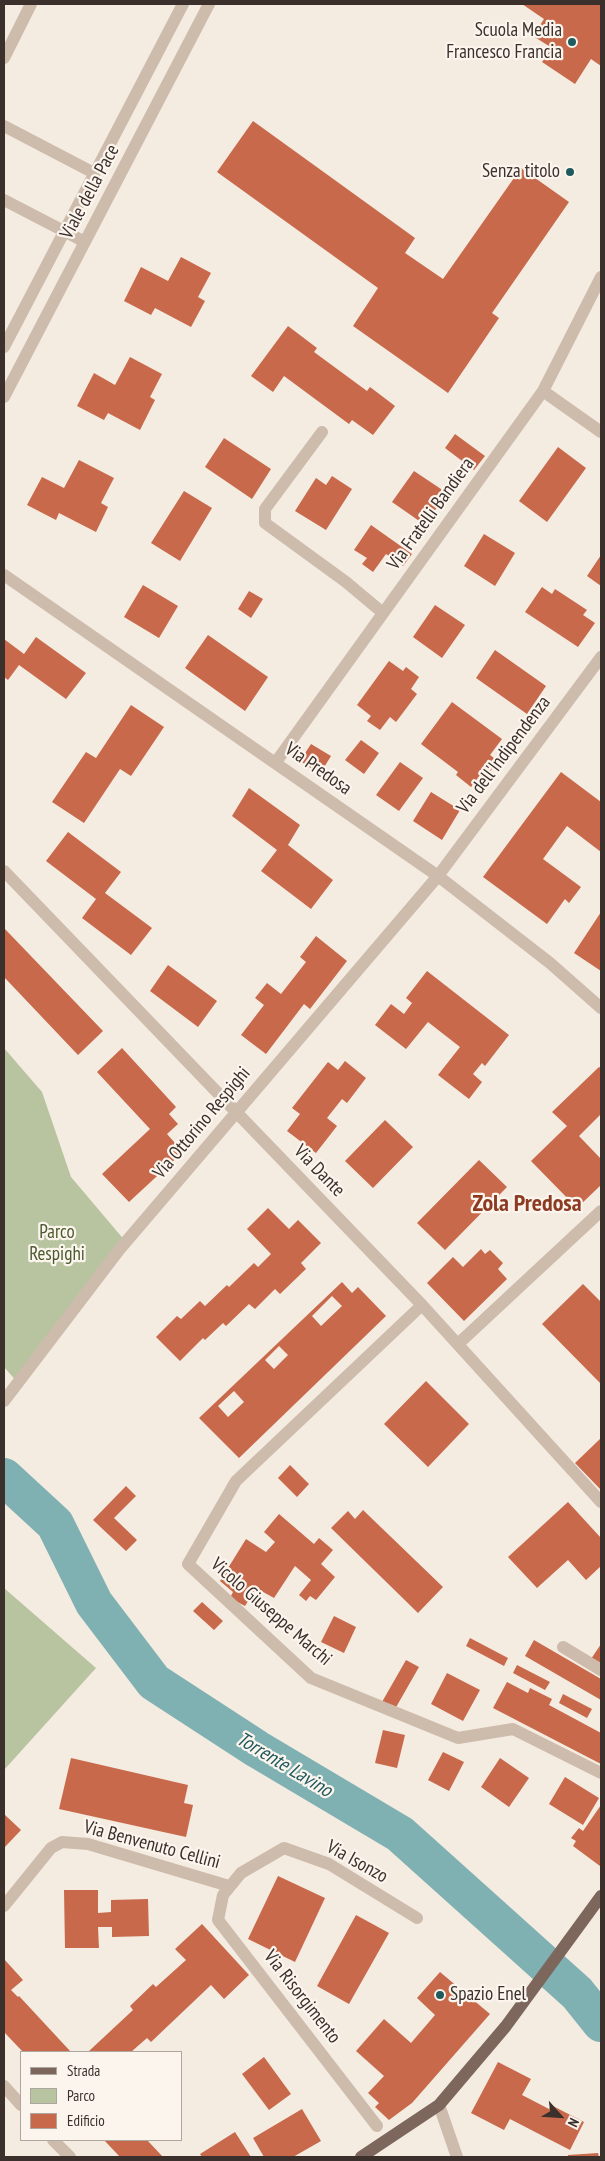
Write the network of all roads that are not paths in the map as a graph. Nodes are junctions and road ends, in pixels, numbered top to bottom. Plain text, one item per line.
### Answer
1 (31, 4) edge
2 (183, 4) edge
3 (209, 4) edge
4 (4, 58) edge
5 (151, 64) junction
6 (172, 75) junction
7 (4, 126) edge
8 (94, 173) junction
9 (4, 200) edge
10 (64, 232) junction
11 (85, 242) junction
12 (601, 277) edge
13 (4, 347) edge
14 (543, 391) junction
15 (4, 397) edge
16 (322, 432) dead end
17 (601, 432) edge
18 (4, 575) edge
19 (383, 613) junction
20 (601, 657) edge
21 (276, 762) junction
22 (4, 872) edge
23 (438, 876) junction
24 (601, 1008) edge
25 (236, 1113) junction
26 (601, 1211) edge
27 (422, 1305) junction
28 (458, 1344) junction
29 (4, 1402) edge
30 (601, 1502) edge
31 (563, 1646) dead end
32 (601, 1670) edge
33 (601, 1773) edge
34 (229, 1886) junction
35 (601, 1896) edge
36 (4, 1906) edge
37 (416, 1918) dead end
38 (4, 2086) edge
39 (20, 2104) edge
40 (438, 2105) junction
41 (378, 2126) dead end
42 (54, 2141) edge
43 (70, 2157) edge
44 (361, 2157) edge
45 (457, 2157) edge

1 - 4 street
2 - 5 street, Viale della Pace
3 - 6 street, Viale della Pace
5 - 6 street
5 - 8 street, Viale della Pace
6 - 11 street, Viale della Pace
7 - 8 street
8 - 10 street, Viale della Pace
9 - 10 street
10 - 11 street
10 - 13 street, Viale della Pace
11 - 15 street, Viale della Pace
12 - 14 street, Via Fratelli Bandiera
14 - 17 street
14 - 19 street, Via Fratelli Bandiera
16 - 19 street
18 - 21 street, Via Predosa
19 - 21 street, Via Fratelli Bandiera
20 - 23 street, Via dell'Indipendenza
21 - 23 street, Via Predosa
22 - 25 street, Via Dante
23 - 24 street, Via Predosa
23 - 25 street, Via Ottorino Respighi
25 - 27 street, Via Dante
25 - 29 street, Via Ottorino Respighi
26 - 28 street
27 - 28 street, Via Dante
27 - 33 street, Vicolo Giuseppe Marchi
28 - 30 street, Via Dante
31 - 32 street
34 - 36 street, Via Benvenuto Cellini
34 - 37 street, Via Isonzo
34 - 41 street, Via Risorgimento
35 - 40 main road
38 - 39 street
40 - 44 main road
40 - 45 street
42 - 43 street

